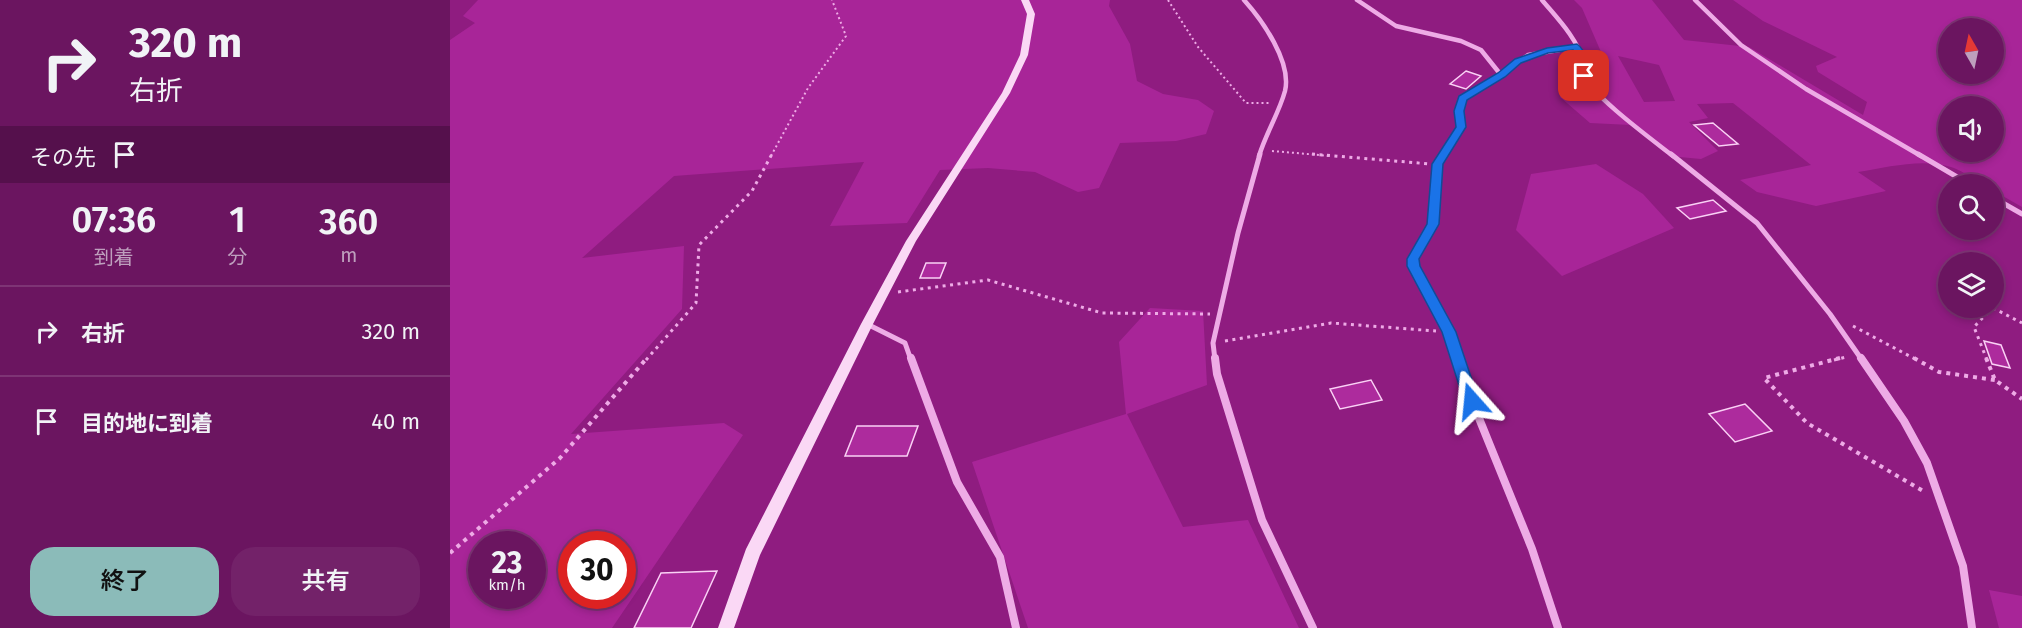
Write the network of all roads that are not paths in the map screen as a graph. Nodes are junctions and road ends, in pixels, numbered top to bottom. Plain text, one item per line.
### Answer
1 (1025, 0) edge
2 (1244, 0) edge
3 (1358, 0) edge
4 (1542, 0) edge
5 (1695, 0) edge
6 (1577, 47) junction
7 (1501, 75) junction
8 (1952, 174) edge
9 (2004, 204) edge
10 (2022, 214) edge
11 (867, 324) junction
12 (726, 628) edge
13 (1016, 628) edge
14 (1312, 628) edge
15 (1558, 628) edge
16 (1972, 628) edge

1 - 11 street
2 - 14 street
3 - 7 street
4 - 6 street
5 - 8 street
6 - 7 street
6 - 16 street
7 - 15 street
9 - 10 street
11 - 12 street
11 - 13 street

